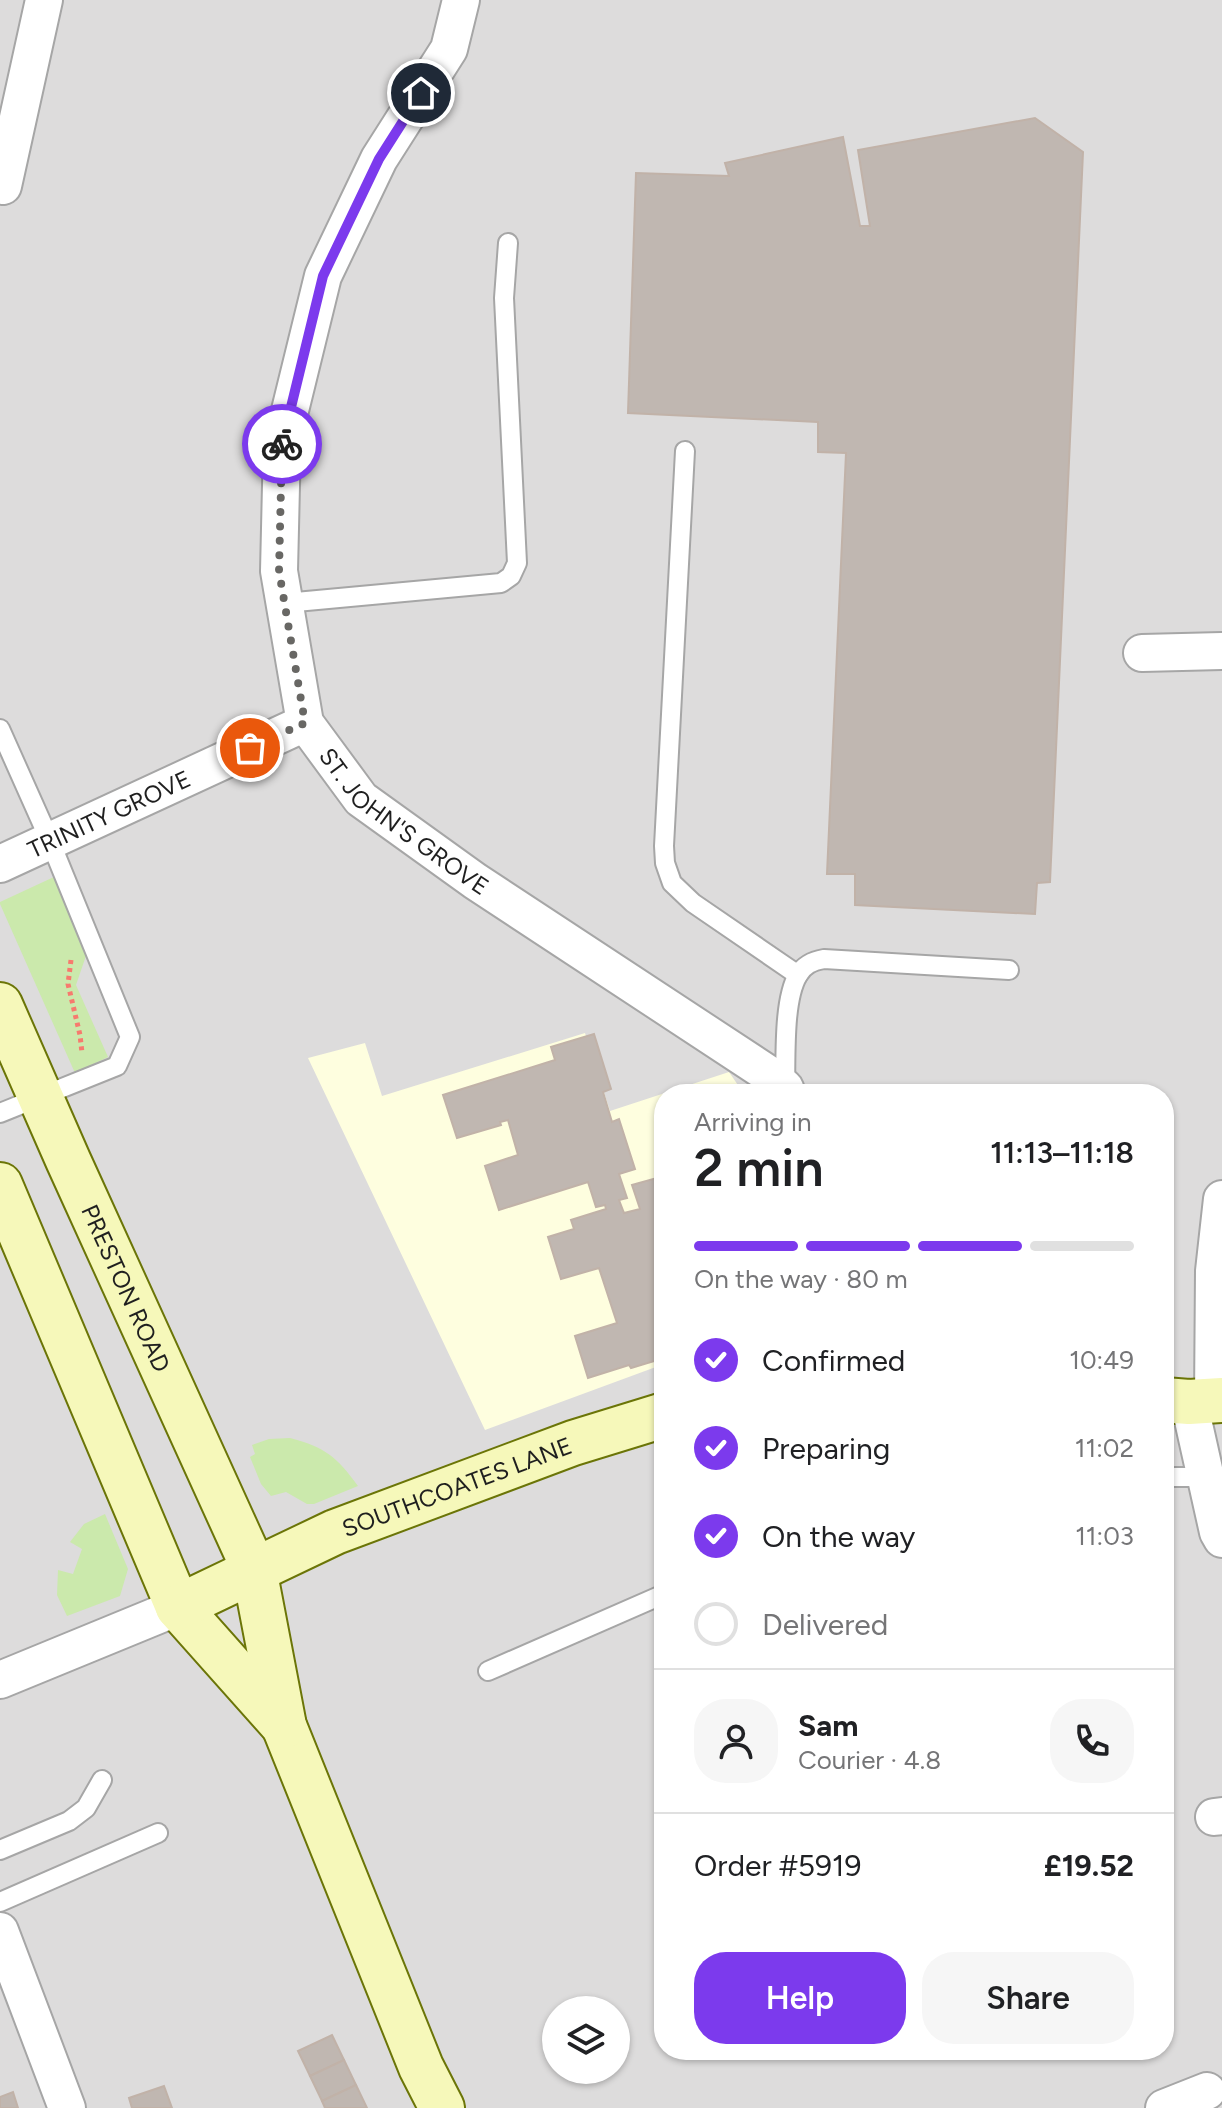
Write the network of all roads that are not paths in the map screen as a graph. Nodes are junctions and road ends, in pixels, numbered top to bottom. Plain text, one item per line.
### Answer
1 (44, 0) edge
2 (461, 0) edge
3 (3, 186) dead end
4 (508, 243) dead end
5 (685, 451) dead end
6 (285, 603) junction
7 (1222, 651) edge
8 (1142, 653) dead end
9 (305, 723) junction
10 (0, 729) edge
11 (50, 841) junction
12 (0, 864) edge
13 (1009, 970) dead end
14 (798, 975) junction
15 (0, 1005) edge
16 (779, 1084) edge
17 (786, 1084) edge
18 (41, 1097) junction
19 (0, 1113) edge
20 (0, 1185) edge
21 (1222, 1199) edge
22 (1197, 1401) edge
23 (654, 1418) edge
24 (1174, 1477) edge
25 (1205, 1477) junction
26 (1222, 1539) edge
27 (254, 1569) junction
28 (654, 1598) edge
29 (178, 1607) junction
30 (488, 1671) dead end
31 (0, 1680) edge
32 (284, 1726) junction
33 (102, 1780) dead end
34 (158, 1833) dead end
35 (0, 1850) edge
36 (0, 1902) edge
37 (0, 1931) edge
38 (1207, 2091) dead end
39 (67, 2108) edge
40 (442, 2108) edge
41 (1164, 2108) edge

1 - 3 street
2 - 6 street, ST. JOHN'S GROVE
4 - 6 lane
5 - 14 lane
6 - 9 street, ST. JOHN'S GROVE
7 - 8 street
9 - 11 street, TRINITY GROVE
9 - 16 street, ST. JOHN'S GROVE
10 - 11 lane
11 - 12 street, TRINITY GROVE
11 - 18 lane
13 - 14 lane
14 - 17 lane
15 - 18 street, PRESTON ROAD
18 - 19 lane
18 - 27 street, PRESTON ROAD
20 - 29 street
21 - 22 street
22 - 25 street
23 - 27 street, SOUTHCOATES LANE
24 - 25 lane
25 - 26 street
27 - 29 street, SOUTHCOATES LANE
27 - 32 street
28 - 30 lane
29 - 31 street
29 - 32 street
32 - 40 street
33 - 35 lane
34 - 36 lane
37 - 39 street
38 - 41 street

